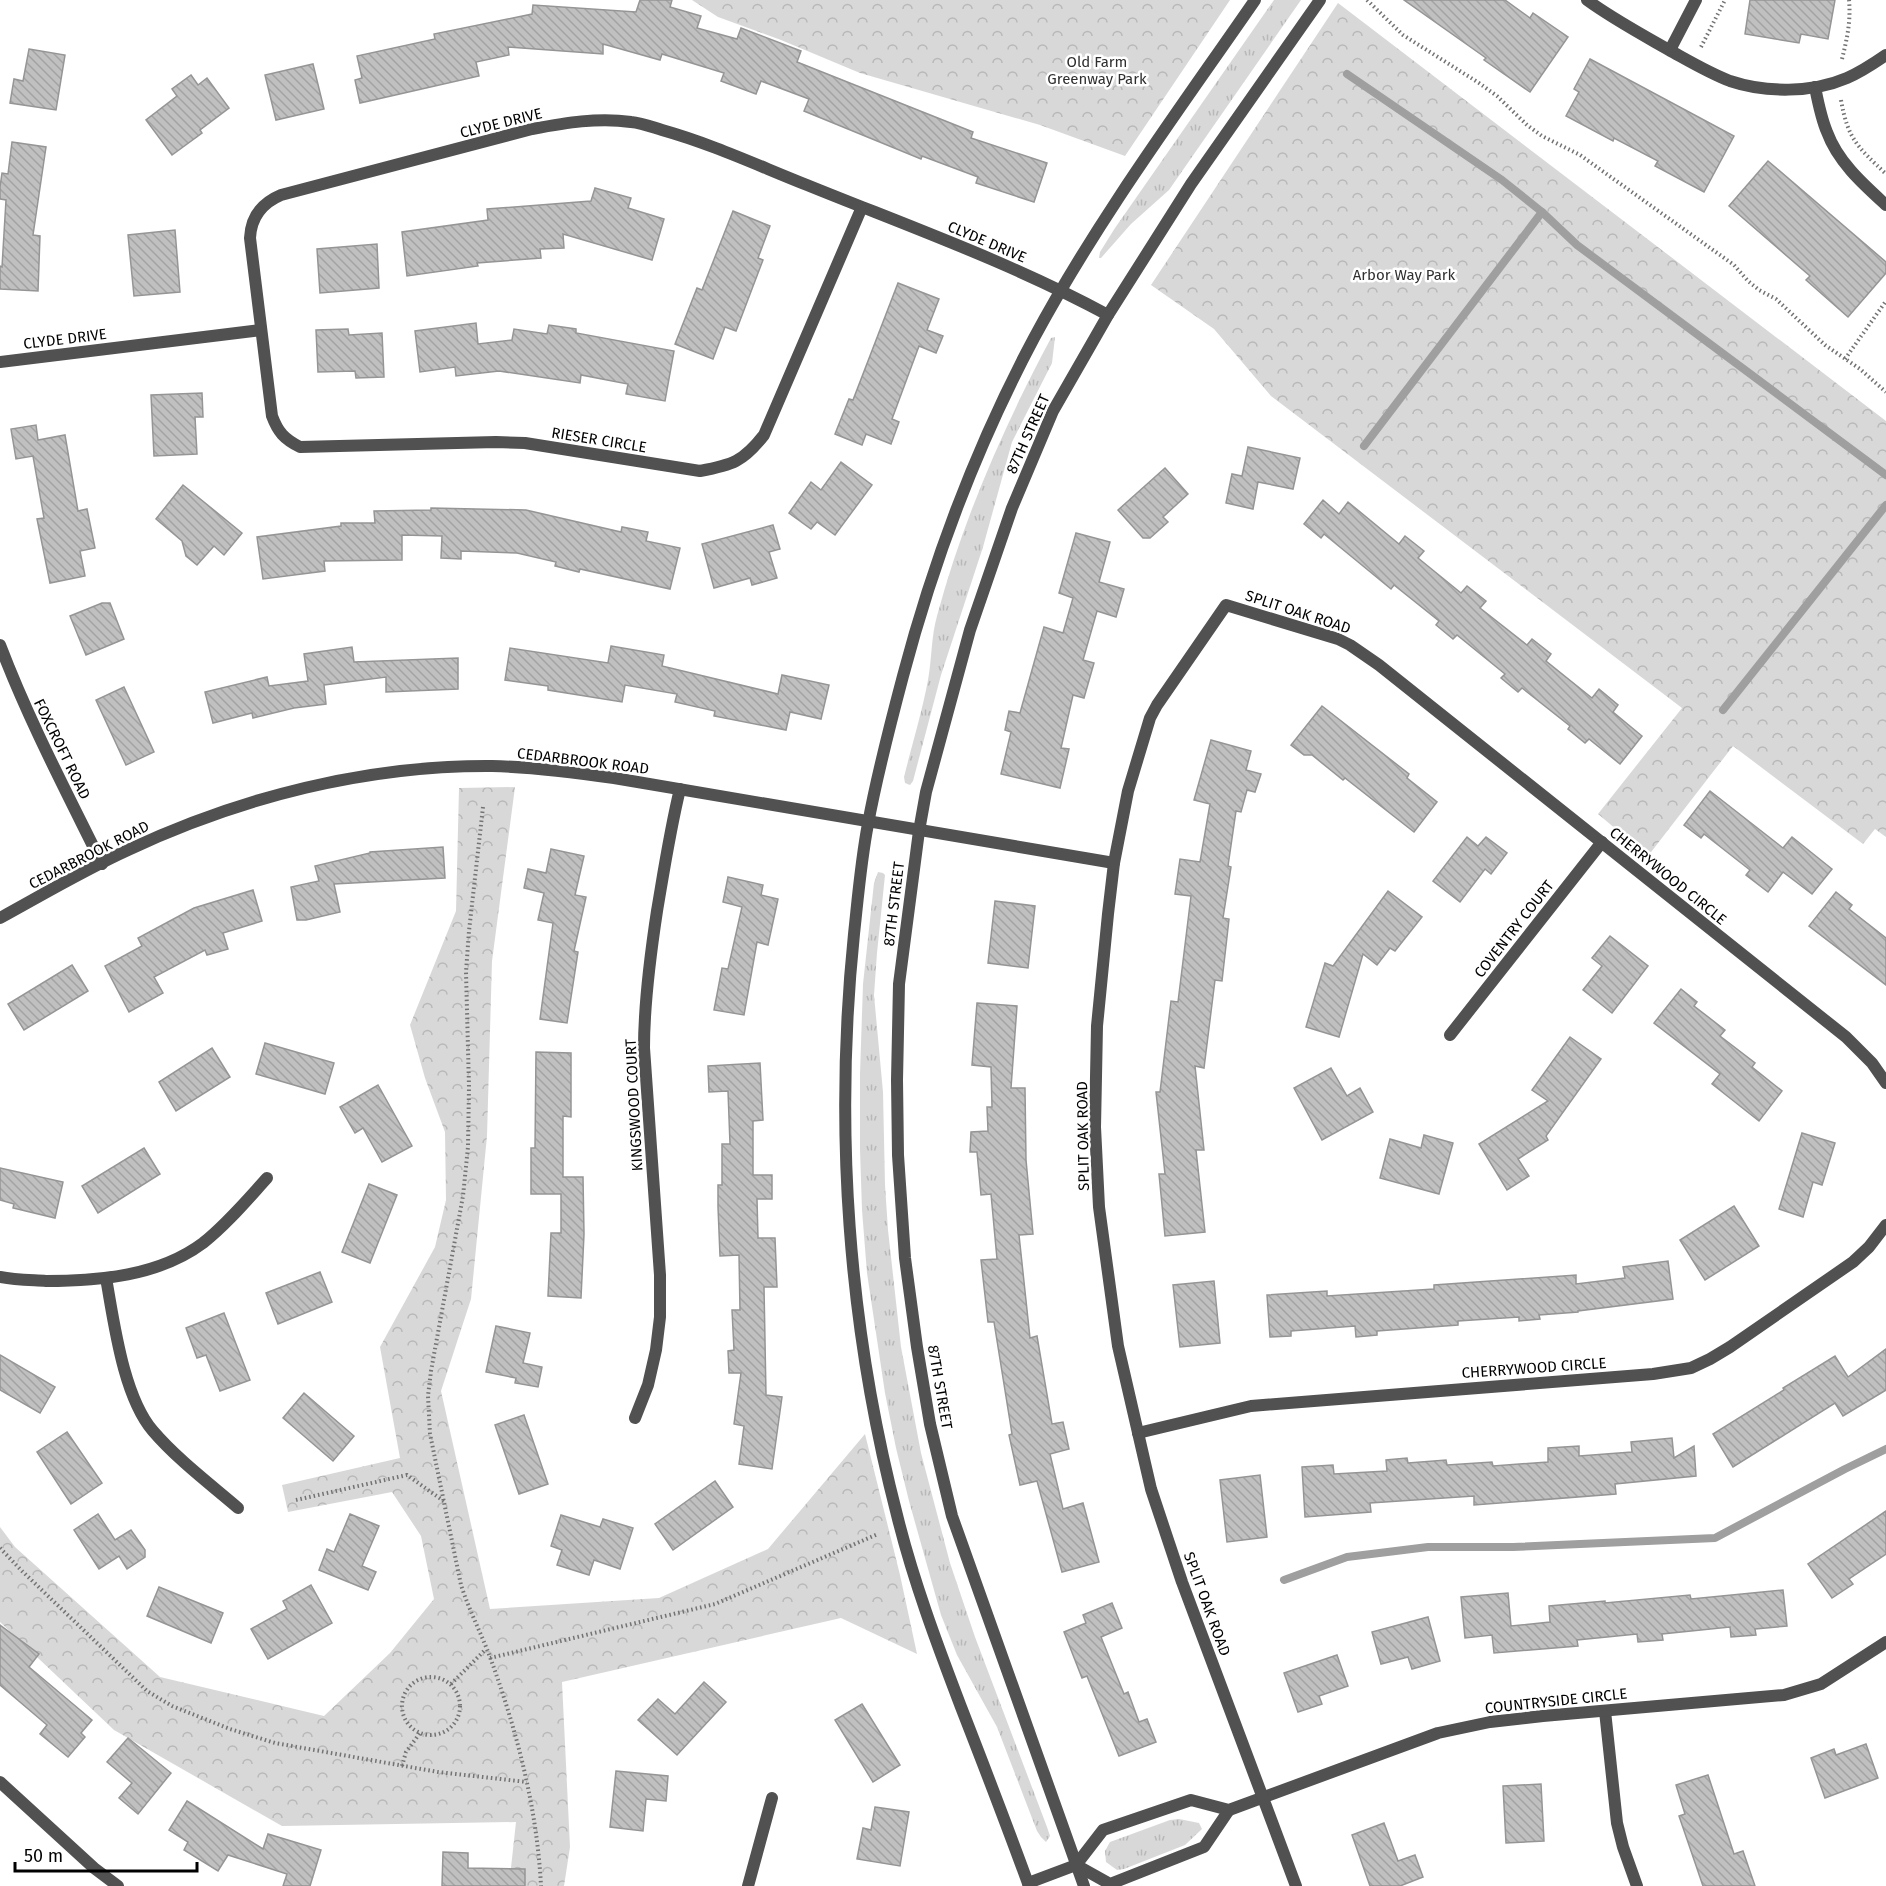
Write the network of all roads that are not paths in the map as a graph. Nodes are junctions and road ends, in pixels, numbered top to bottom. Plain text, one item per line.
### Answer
1 (1255, 0) edge
2 (1320, 0) edge
3 (1587, 0) edge
4 (1696, 0) edge
5 (1670, 50) junction
6 (1886, 56) edge
7 (1815, 87) junction
8 (1886, 205) edge
9 (862, 207) junction
10 (1061, 290) junction
11 (1108, 315) junction
12 (261, 330) junction
13 (0, 362) edge
14 (0, 645) edge
15 (1423, 700) joint
16 (680, 789) junction
17 (868, 822) junction
18 (919, 831) junction
19 (1602, 842) junction
20 (1114, 863) junction
21 (102, 864) junction
22 (0, 918) edge
23 (1450, 1035) dead end
24 (1886, 1083) edge
25 (267, 1178) dead end
26 (1886, 1225) edge
27 (0, 1277) edge
28 (106, 1278) junction
29 (635, 1418) dead end
30 (1138, 1433) junction
31 (238, 1508) dead end
32 (1886, 1642) edge
33 (1605, 1711) junction
34 (0, 1782) edge
35 (1263, 1797) junction
36 (772, 1798) dead end
37 (1229, 1810) junction
38 (1076, 1865) junction
39 (1029, 1885) edge
40 (118, 1886) edge
41 (748, 1886) edge
42 (1083, 1886) edge
43 (1296, 1886) edge
44 (1637, 1886) edge

1 - 10 street
2 - 11 street, 87TH STREET
3 - 5 street
4 - 5 street
5 - 7 street
6 - 7 street
7 - 8 street
9 - 10 street, CLYDE DRIVE
9 - 12 street, CLYDE DRIVE
9 - 12 street, RIESER CIRCLE
10 - 11 street, CLYDE DRIVE
10 - 17 street
11 - 18 street, 87TH STREET
12 - 13 street, CLYDE DRIVE
14 - 21 street, FOXCROFT ROAD
15 - 19 street, CHERRYWOOD CIRCLE
15 - 20 street, SPLIT OAK ROAD
16 - 17 street, CEDARBROOK ROAD
16 - 21 street, CEDARBROOK ROAD
16 - 29 street, KINGSWOOD COURT
17 - 18 street, CEDARBROOK ROAD
17 - 39 street
18 - 20 street, CEDARBROOK ROAD
18 - 38 street, 87TH STREET
19 - 23 street, COVENTRY COURT
19 - 24 street, CHERRYWOOD CIRCLE
20 - 30 street, SPLIT OAK ROAD
21 - 22 street, CEDARBROOK ROAD
25 - 28 street
26 - 30 street, CHERRYWOOD CIRCLE
27 - 28 street
28 - 31 street
30 - 35 street, SPLIT OAK ROAD
32 - 33 street, COUNTRYSIDE CIRCLE
33 - 35 street, COUNTRYSIDE CIRCLE
33 - 44 street
34 - 40 street
35 - 37 street, COUNTRYSIDE CIRCLE
35 - 43 street, SPLIT OAK ROAD
36 - 41 street
37 - 38 street
37 - 38 street
38 - 39 street
38 - 42 street, 87TH STREET

